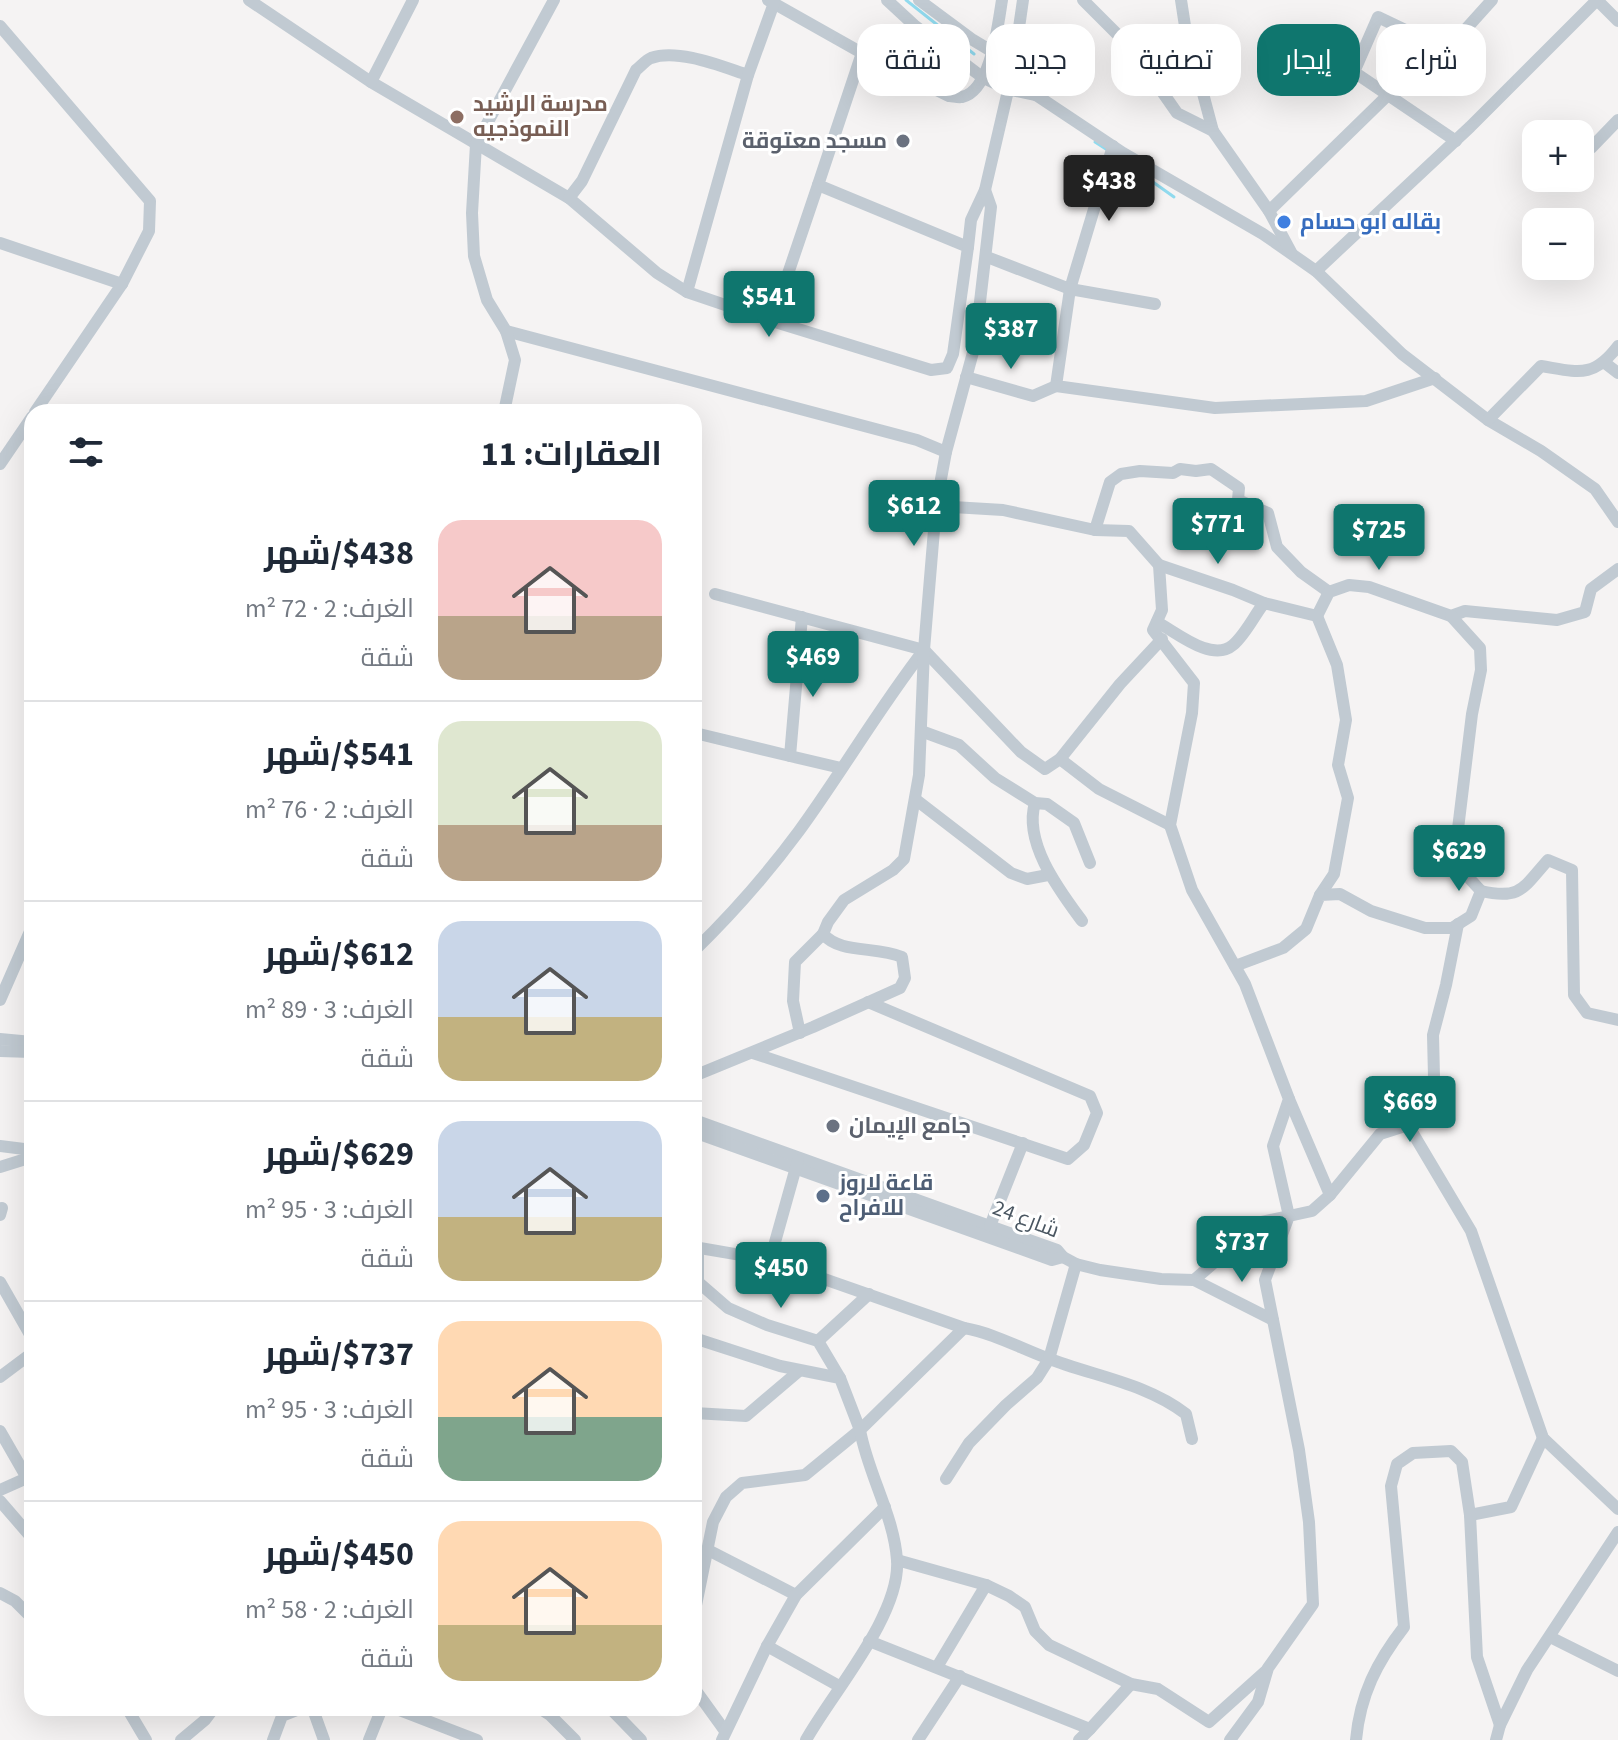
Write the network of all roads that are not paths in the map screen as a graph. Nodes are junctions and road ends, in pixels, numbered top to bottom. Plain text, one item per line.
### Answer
1 (249, 0) edge
2 (413, 0) edge
3 (554, 0) edge
4 (887, 0) edge
5 (919, 0) edge
6 (1002, 0) edge
7 (1023, 0) edge
8 (1083, 0) edge
9 (1181, 0) edge
10 (1492, 0) edge
11 (1597, 0) edge
12 (771, 2) edge
13 (1618, 21) edge
14 (998, 24) edge
15 (1020, 24) edge
16 (1393, 24) edge
17 (1470, 24) edge
18 (0, 26) edge
19 (986, 48) edge
20 (857, 50) edge
21 (857, 68) edge
22 (986, 68) edge
23 (748, 75) junction
24 (982, 77) junction
25 (986, 79) edge
26 (371, 82) junction
27 (1376, 87) edge
28 (970, 92) edge
29 (1005, 96) edge
30 (1038, 96) edge
31 (1387, 96) edge
32 (1389, 96) edge
33 (1618, 120) edge
34 (1213, 131) junction
35 (1456, 141) junction
36 (476, 144) junction
37 (1594, 145) edge
38 (1113, 146) junction
39 (818, 185) junction
40 (985, 190) junction
41 (569, 198) junction
42 (1269, 211) junction
43 (0, 243) edge
44 (968, 247) junction
45 (1293, 255) junction
46 (987, 257) junction
47 (1316, 271) junction
48 (122, 284) junction
49 (1070, 289) junction
50 (687, 292) junction
51 (1155, 304) dead end
52 (772, 321) junction
53 (506, 331) junction
54 (1618, 346) edge
55 (1605, 363) junction
56 (1618, 373) edge
57 (966, 377) junction
58 (1435, 378) junction
59 (1056, 386) junction
60 (41, 404) edge
61 (506, 404) edge
62 (1488, 420) junction
63 (24, 429) edge
64 (946, 452) junction
65 (0, 464) edge
66 (936, 506) junction
67 (1618, 522) edge
68 (1095, 530) junction
69 (1159, 565) junction
70 (1618, 569) edge
71 (1329, 592) junction
72 (715, 594) dead end
73 (1264, 603) junction
74 (1317, 616) junction
75 (1451, 616) junction
76 (802, 617) junction
77 (1157, 622) junction
78 (1162, 639) junction
79 (924, 650) junction
80 (921, 731) junction
81 (702, 735) edge
82 (790, 756) junction
83 (1060, 759) junction
84 (841, 768) junction
85 (915, 799) junction
86 (1035, 803) junction
87 (1170, 825) junction
88 (1090, 863) dead end
89 (1048, 875) junction
90 (1481, 891) junction
91 (1320, 895) junction
92 (1082, 921) dead end
93 (1458, 924) junction
94 (823, 934) junction
95 (702, 942) edge
96 (24, 945) edge
97 (1235, 966) junction
98 (0, 1000) edge
99 (868, 1002) junction
100 (1618, 1020) edge
101 (800, 1033) junction
102 (0, 1039) edge
103 (24, 1047) edge
104 (24, 1049) edge
105 (0, 1051) edge
106 (753, 1053) junction
107 (702, 1073) edge
108 (1289, 1099) junction
109 (702, 1123) edge
110 (1408, 1125) junction
111 (702, 1134) edge
112 (1023, 1143) junction
113 (0, 1146) edge
114 (24, 1149) edge
115 (24, 1160) edge
116 (797, 1162) junction
117 (0, 1167) edge
118 (1330, 1195) junction
119 (1289, 1216) junction
120 (990, 1226) junction
121 (702, 1248) edge
122 (1063, 1257) junction
123 (770, 1260) junction
124 (1076, 1264) junction
125 (1194, 1280) junction
126 (0, 1282) edge
127 (702, 1285) edge
128 (869, 1294) junction
129 (1273, 1320) junction
130 (24, 1324) edge
131 (964, 1328) junction
132 (702, 1341) edge
133 (818, 1341) junction
134 (24, 1359) edge
135 (1049, 1359) junction
136 (799, 1371) junction
137 (0, 1377) edge
138 (840, 1378) junction
139 (702, 1413) edge
140 (860, 1430) junction
141 (0, 1431) edge
142 (1543, 1438) junction
143 (1192, 1439) dead end
144 (24, 1471) edge
145 (946, 1479) dead end
146 (24, 1481) edge
147 (0, 1490) edge
148 (0, 1501) edge
149 (885, 1507) junction
150 (1618, 1509) edge
151 (1470, 1515) junction
152 (24, 1529) edge
153 (1618, 1532) edge
154 (708, 1550) junction
155 (897, 1560) junction
156 (702, 1578) edge
157 (986, 1585) junction
158 (0, 1593) edge
159 (796, 1595) junction
160 (24, 1610) edge
161 (1550, 1637) junction
162 (869, 1641) junction
163 (767, 1646) junction
164 (937, 1667) junction
165 (1268, 1668) junction
166 (1618, 1671) edge
167 (960, 1676) junction
168 (1131, 1684) junction
169 (839, 1686) junction
170 (702, 1701) edge
171 (132, 1716) edge
172 (208, 1716) edge
173 (282, 1716) edge
174 (315, 1716) edge
175 (379, 1716) edge
176 (415, 1716) edge
177 (551, 1716) edge
178 (618, 1716) edge
179 (1500, 1725) junction
180 (1090, 1729) junction
181 (724, 1735) edge
182 (146, 1740) edge
183 (181, 1740) edge
184 (273, 1740) edge
185 (324, 1740) edge
186 (369, 1740) edge
187 (477, 1740) edge
188 (575, 1740) edge
189 (641, 1740) edge
190 (806, 1740) edge
191 (918, 1740) edge
192 (1079, 1740) edge
193 (1230, 1740) edge
194 (1356, 1740) edge
195 (1496, 1740) edge

1 - 26 street
2 - 26 street
3 - 36 street
4 - 24 street
5 - 19 street
6 - 14 street
7 - 15 street
8 - 34 street
9 - 34 street
10 - 17 street
11 - 13 street
11 - 35 street
12 - 20 street
12 - 23 street
16 - 27 street
18 - 48 street
21 - 39 street
22 - 24 street
23 - 41 street
23 - 50 street
24 - 25 street
24 - 28 street
26 - 36 street
29 - 40 street
30 - 38 street
31 - 42 street
32 - 35 street
33 - 37 street
34 - 42 street
35 - 47 street
36 - 41 street
36 - 53 street
38 - 45 street
38 - 49 street
39 - 44 street
39 - 52 street
40 - 44 street
40 - 46 street
41 - 50 street
42 - 45 street
43 - 48 street
44 - 52 street
45 - 47 street
46 - 49 street
46 - 57 street
47 - 58 street
48 - 60 street
49 - 51 street
49 - 59 street
50 - 52 street
53 - 61 street
53 - 64 street
54 - 55 street
55 - 56 street
55 - 62 street
57 - 59 street
57 - 64 street
58 - 59 street
58 - 62 street
62 - 67 street
63 - 65 street
64 - 66 street
66 - 68 street
66 - 79 street
68 - 69 street
68 - 71 street
69 - 73 street
69 - 77 street
70 - 75 street
71 - 74 street
71 - 75 street
72 - 76 street
73 - 74 street
73 - 77 street
74 - 91 street
75 - 90 street
76 - 79 street
76 - 82 street
77 - 78 street
78 - 83 street
78 - 87 street
79 - 80 street
79 - 83 street
79 - 84 street
80 - 85 street
80 - 86 street
81 - 82 street
82 - 84 street
83 - 87 street
84 - 95 street
85 - 89 street
85 - 94 street
86 - 88 street
86 - 89 street
87 - 97 street
89 - 92 street
90 - 93 street
90 - 100 street
91 - 93 street
91 - 97 street
93 - 110 street
94 - 99 street
94 - 101 street
96 - 98 street
97 - 108 street
99 - 101 street
99 - 112 street
101 - 106 street
102 - 103 street
104 - 105 street
106 - 107 street
106 - 112 street
108 - 118 street
108 - 119 street
109 - 116 street, شارع 24
110 - 118 street
110 - 142 street
111 - 116 street, شارع 24
112 - 120 street
113 - 114 street
115 - 117 street
116 - 120 street, شارع 24
116 - 122 street, شارع 24
116 - 123 street
118 - 119 street
119 - 125 street
119 - 129 street
120 - 122 street, شارع 24
121 - 123 street
122 - 124 street
123 - 128 street
124 - 125 street
124 - 135 street
125 - 129 street
126 - 130 street
127 - 133 street
128 - 131 street
128 - 133 street
129 - 165 street
131 - 135 street
131 - 140 street
132 - 136 street
133 - 138 street
134 - 137 street
135 - 143 street
135 - 145 street
136 - 138 street
136 - 139 street
138 - 140 street
140 - 149 street
140 - 154 street
141 - 144 street
142 - 150 street
142 - 151 street
146 - 147 street
148 - 152 street
149 - 155 street
149 - 159 street
151 - 179 street
151 - 194 street
153 - 161 street
154 - 156 street
154 - 159 street
155 - 157 street
155 - 162 street
157 - 164 street
157 - 168 street
158 - 160 street
159 - 163 street
161 - 166 street
161 - 179 street
162 - 164 street
162 - 169 street
163 - 169 street
163 - 181 street
164 - 167 street
165 - 168 street
165 - 193 street
167 - 180 street
167 - 191 street
168 - 180 street
169 - 190 street
170 - 181 street
171 - 182 street
172 - 183 street
173 - 184 street
174 - 185 street
175 - 186 street
176 - 187 street
177 - 188 street
178 - 189 street
179 - 195 street
180 - 192 street

